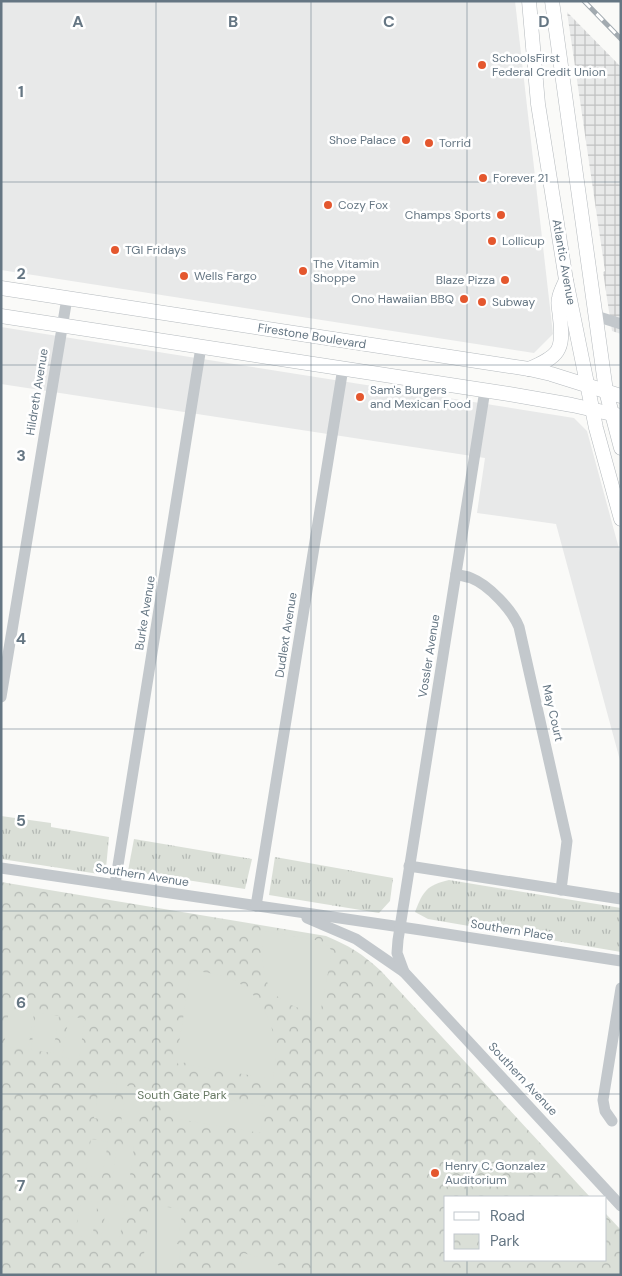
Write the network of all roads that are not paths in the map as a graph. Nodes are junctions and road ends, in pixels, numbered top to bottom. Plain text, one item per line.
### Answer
1 (529, 1) edge
2 (552, 1) edge
3 (566, 280) junction
4 (1, 288) edge
5 (67, 298) junction
6 (1, 316) edge
7 (596, 316) junction
8 (621, 324) edge
9 (62, 325) junction
10 (201, 346) junction
11 (343, 368) junction
12 (529, 369) junction
13 (588, 384) junction
14 (485, 390) junction
15 (606, 391) junction
16 (621, 396) edge
17 (592, 409) junction
18 (616, 415) edge
19 (621, 448) edge
20 (621, 519) edge
21 (456, 574) junction
22 (1, 697) edge
23 (409, 866) junction
24 (1, 868) edge
25 (115, 884) junction
26 (561, 890) junction
27 (621, 899) edge
28 (256, 906) junction
29 (279, 910) junction
30 (400, 927) junction
31 (621, 961) edge
32 (404, 972) junction
33 (621, 988) edge
34 (618, 1017) edge
35 (612, 1121) dead end
36 (621, 1206) edge

1 - 3 main road, Atlantic Avenue
2 - 7 main road, Atlantic Avenue
3 - 12 main road
3 - 13 main road, Atlantic Avenue
4 - 5 main road, Firestone Boulevard
5 - 9 street, Hildreth Avenue
5 - 12 main road, Firestone Boulevard
6 - 9 main road
7 - 8 street
7 - 15 main road, Atlantic Avenue
9 - 10 main road
9 - 22 street, Hildreth Avenue
10 - 11 main road
10 - 25 street, Burke Avenue
11 - 14 main road
11 - 28 street, Dudlext Avenue
12 - 13 main road, Firestone Boulevard
13 - 15 main road, Firestone Boulevard
13 - 17 main road, Atlantic Avenue
14 - 17 main road
14 - 21 street, Vossler Avenue
15 - 16 main road, Firestone Boulevard
15 - 18 main road, Atlantic Avenue
17 - 18 main road
17 - 20 main road, Atlantic Avenue
18 - 19 main road, Atlantic Avenue
21 - 23 street, Vossler Avenue
21 - 26 street, May Court
23 - 26 street
23 - 30 street, Vossler Avenue
24 - 25 street, Southern Avenue
25 - 28 street, Southern Avenue
26 - 27 street
28 - 29 street, Southern Avenue
29 - 30 street, Southern Avenue
29 - 32 street, Southern Avenue
30 - 31 street, Southern Place
30 - 32 street, Southern Avenue
32 - 36 street, Southern Avenue
33 - 34 street
34 - 35 street

